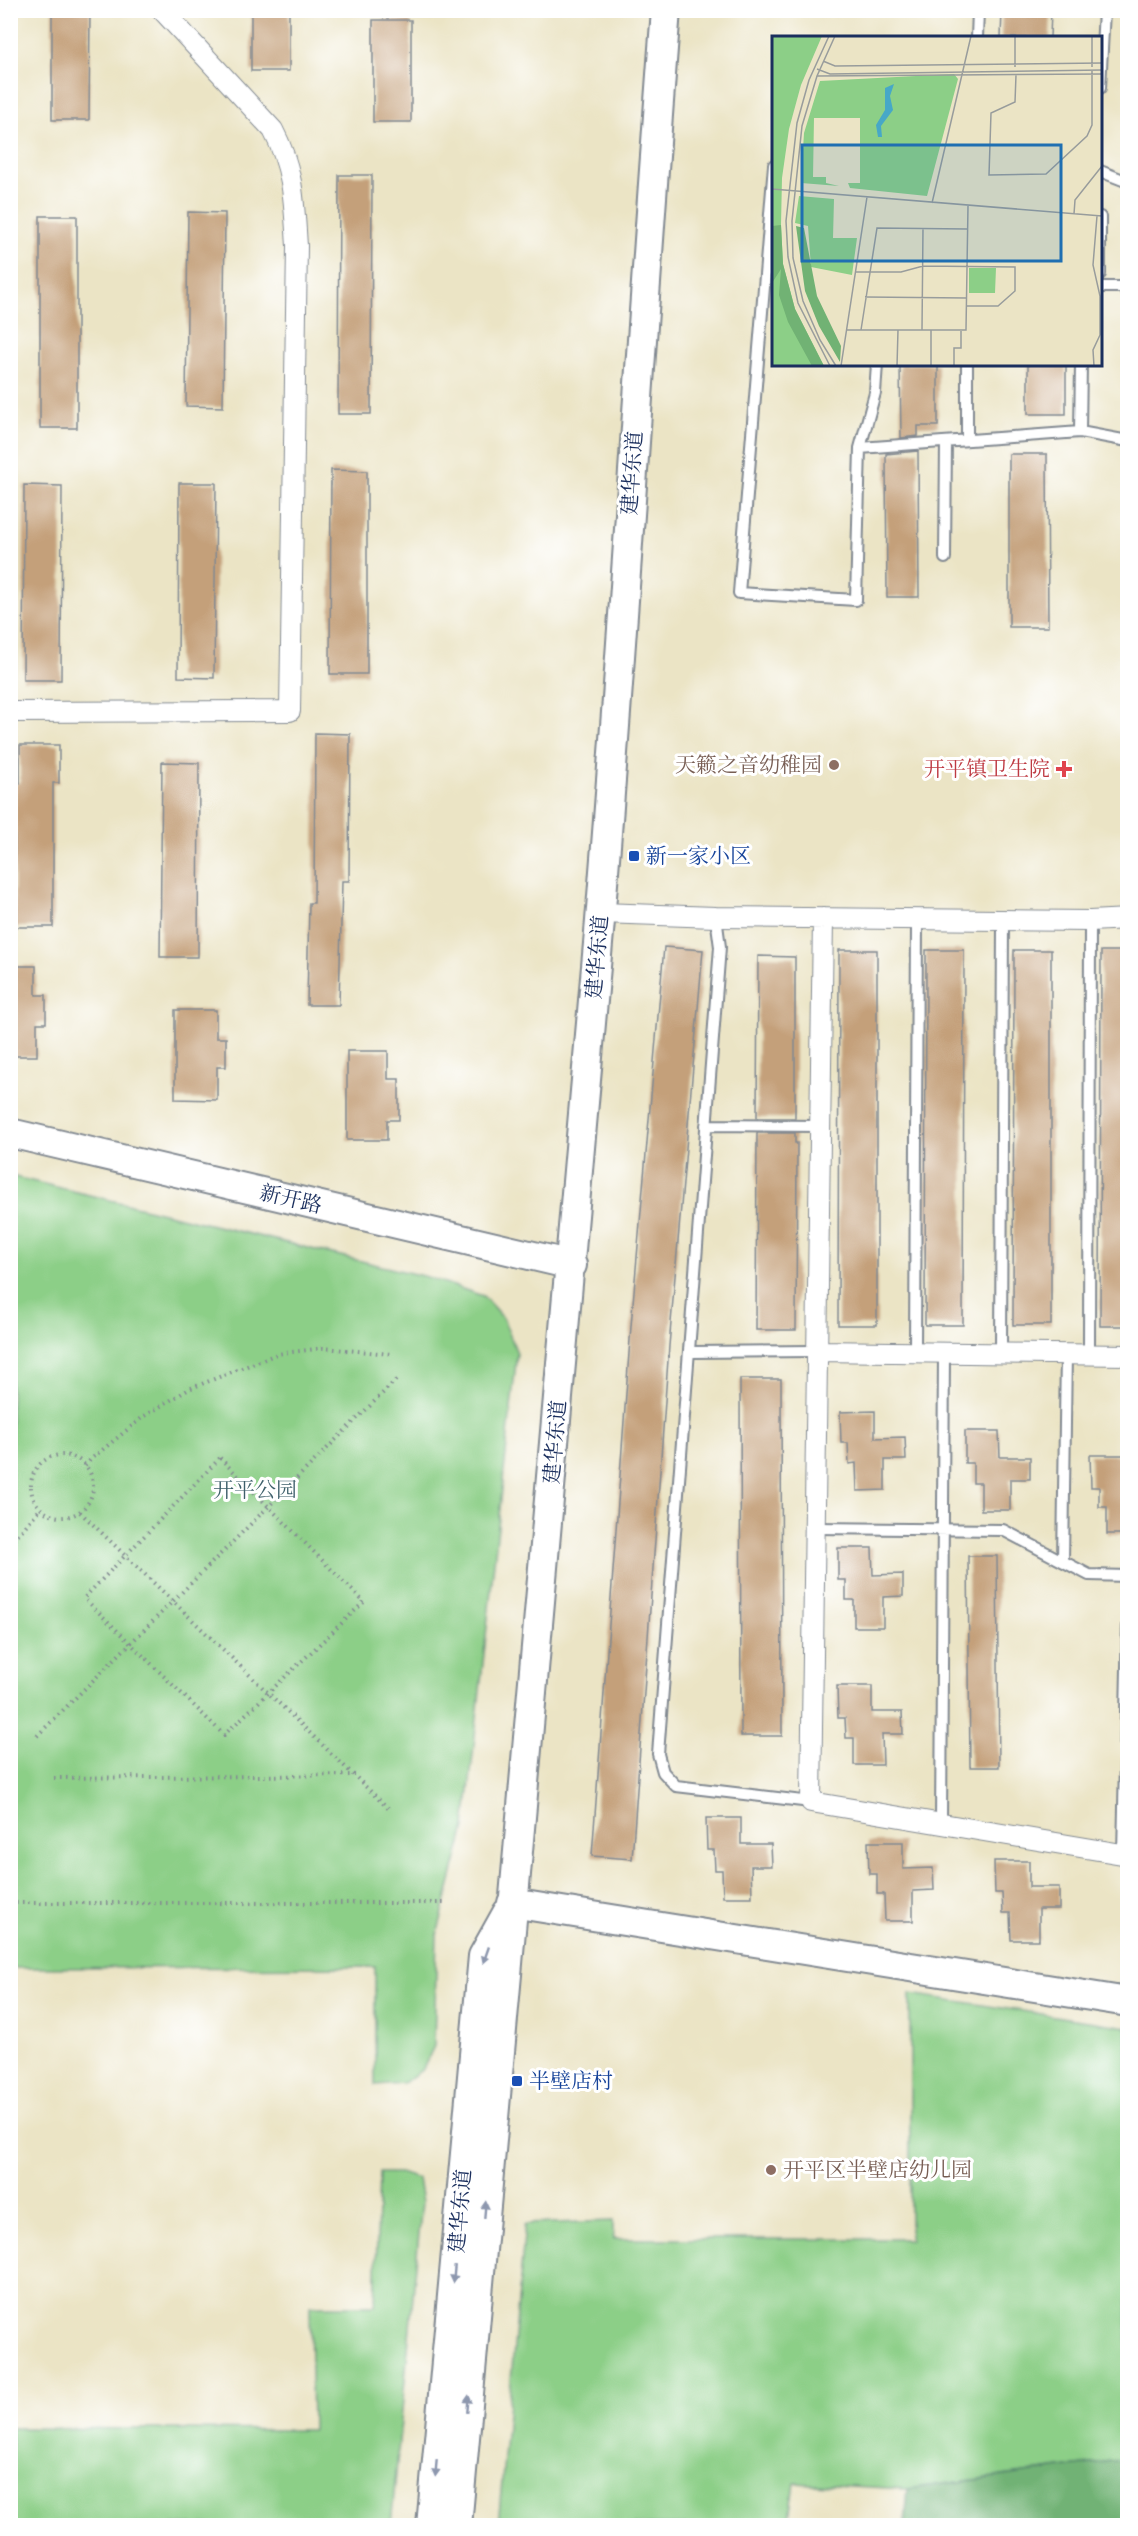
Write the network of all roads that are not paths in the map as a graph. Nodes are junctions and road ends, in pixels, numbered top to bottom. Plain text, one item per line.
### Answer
1 (162, 10) edge
2 (666, 10) edge
3 (978, 10) edge
4 (1104, 10) edge
5 (977, 36) edge
6 (1102, 62) edge
7 (1102, 171) edge
8 (1128, 182) edge
9 (772, 189) edge
10 (1102, 287) edge
11 (1128, 287) edge
12 (877, 366) edge
13 (968, 366) edge
14 (1081, 366) edge
15 (1080, 432) junction
16 (967, 440) junction
17 (1128, 441) edge
18 (946, 442) junction
19 (860, 448) junction
20 (945, 558) dead end
21 (10, 712) edge
22 (601, 913) junction
23 (716, 917) junction
24 (823, 918) junction
25 (917, 919) junction
26 (1128, 919) edge
27 (1003, 920) junction
28 (1090, 921) junction
29 (706, 1125) junction
30 (820, 1126) junction
31 (10, 1133) edge
32 (572, 1265) junction
33 (817, 1351) junction
34 (691, 1352) junction
35 (915, 1353) junction
36 (944, 1353) junction
37 (1001, 1353) junction
38 (1066, 1354) junction
39 (1089, 1354) junction
40 (1128, 1354) edge
41 (814, 1528) junction
42 (943, 1529) junction
43 (1063, 1561) junction
44 (1128, 1576) edge
45 (1128, 1622) edge
46 (811, 1802) junction
47 (941, 1824) junction
48 (1125, 1855) edge
49 (512, 1903) junction
50 (1128, 2002) edge
51 (431, 2526) edge
52 (457, 2526) edge

1 - 21 street
2 - 22 main road, 建华东道
3 - 5 lane
4 - 6 lane
7 - 8 lane
9 - 19 lane
10 - 11 lane
12 - 19 lane
13 - 16 lane
14 - 15 lane
15 - 16 lane
15 - 17 lane
16 - 18 lane
18 - 19 lane
18 - 20 lane
22 - 23 street
22 - 32 main road, 建华东道
23 - 24 street
23 - 29 lane
24 - 25 street
24 - 30 street
25 - 27 street
25 - 35 lane
26 - 28 street
27 - 28 street
27 - 37 lane
28 - 39 lane
29 - 30 lane
29 - 34 lane
30 - 33 street
31 - 32 main road, 新开路
32 - 49 main road, 建华东道
33 - 34 lane
33 - 35 street
33 - 41 street
34 - 46 lane
35 - 36 street
36 - 37 street
36 - 42 lane
37 - 38 street
38 - 39 street
38 - 43 lane
39 - 40 street
41 - 42 lane
41 - 46 street
42 - 43 lane
42 - 47 lane
43 - 44 lane
45 - 48 lane
46 - 47 street
47 - 48 street
49 - 50 main road
49 -> 51 main road, 建华东道
52 -> 49 main road, 建华东道

